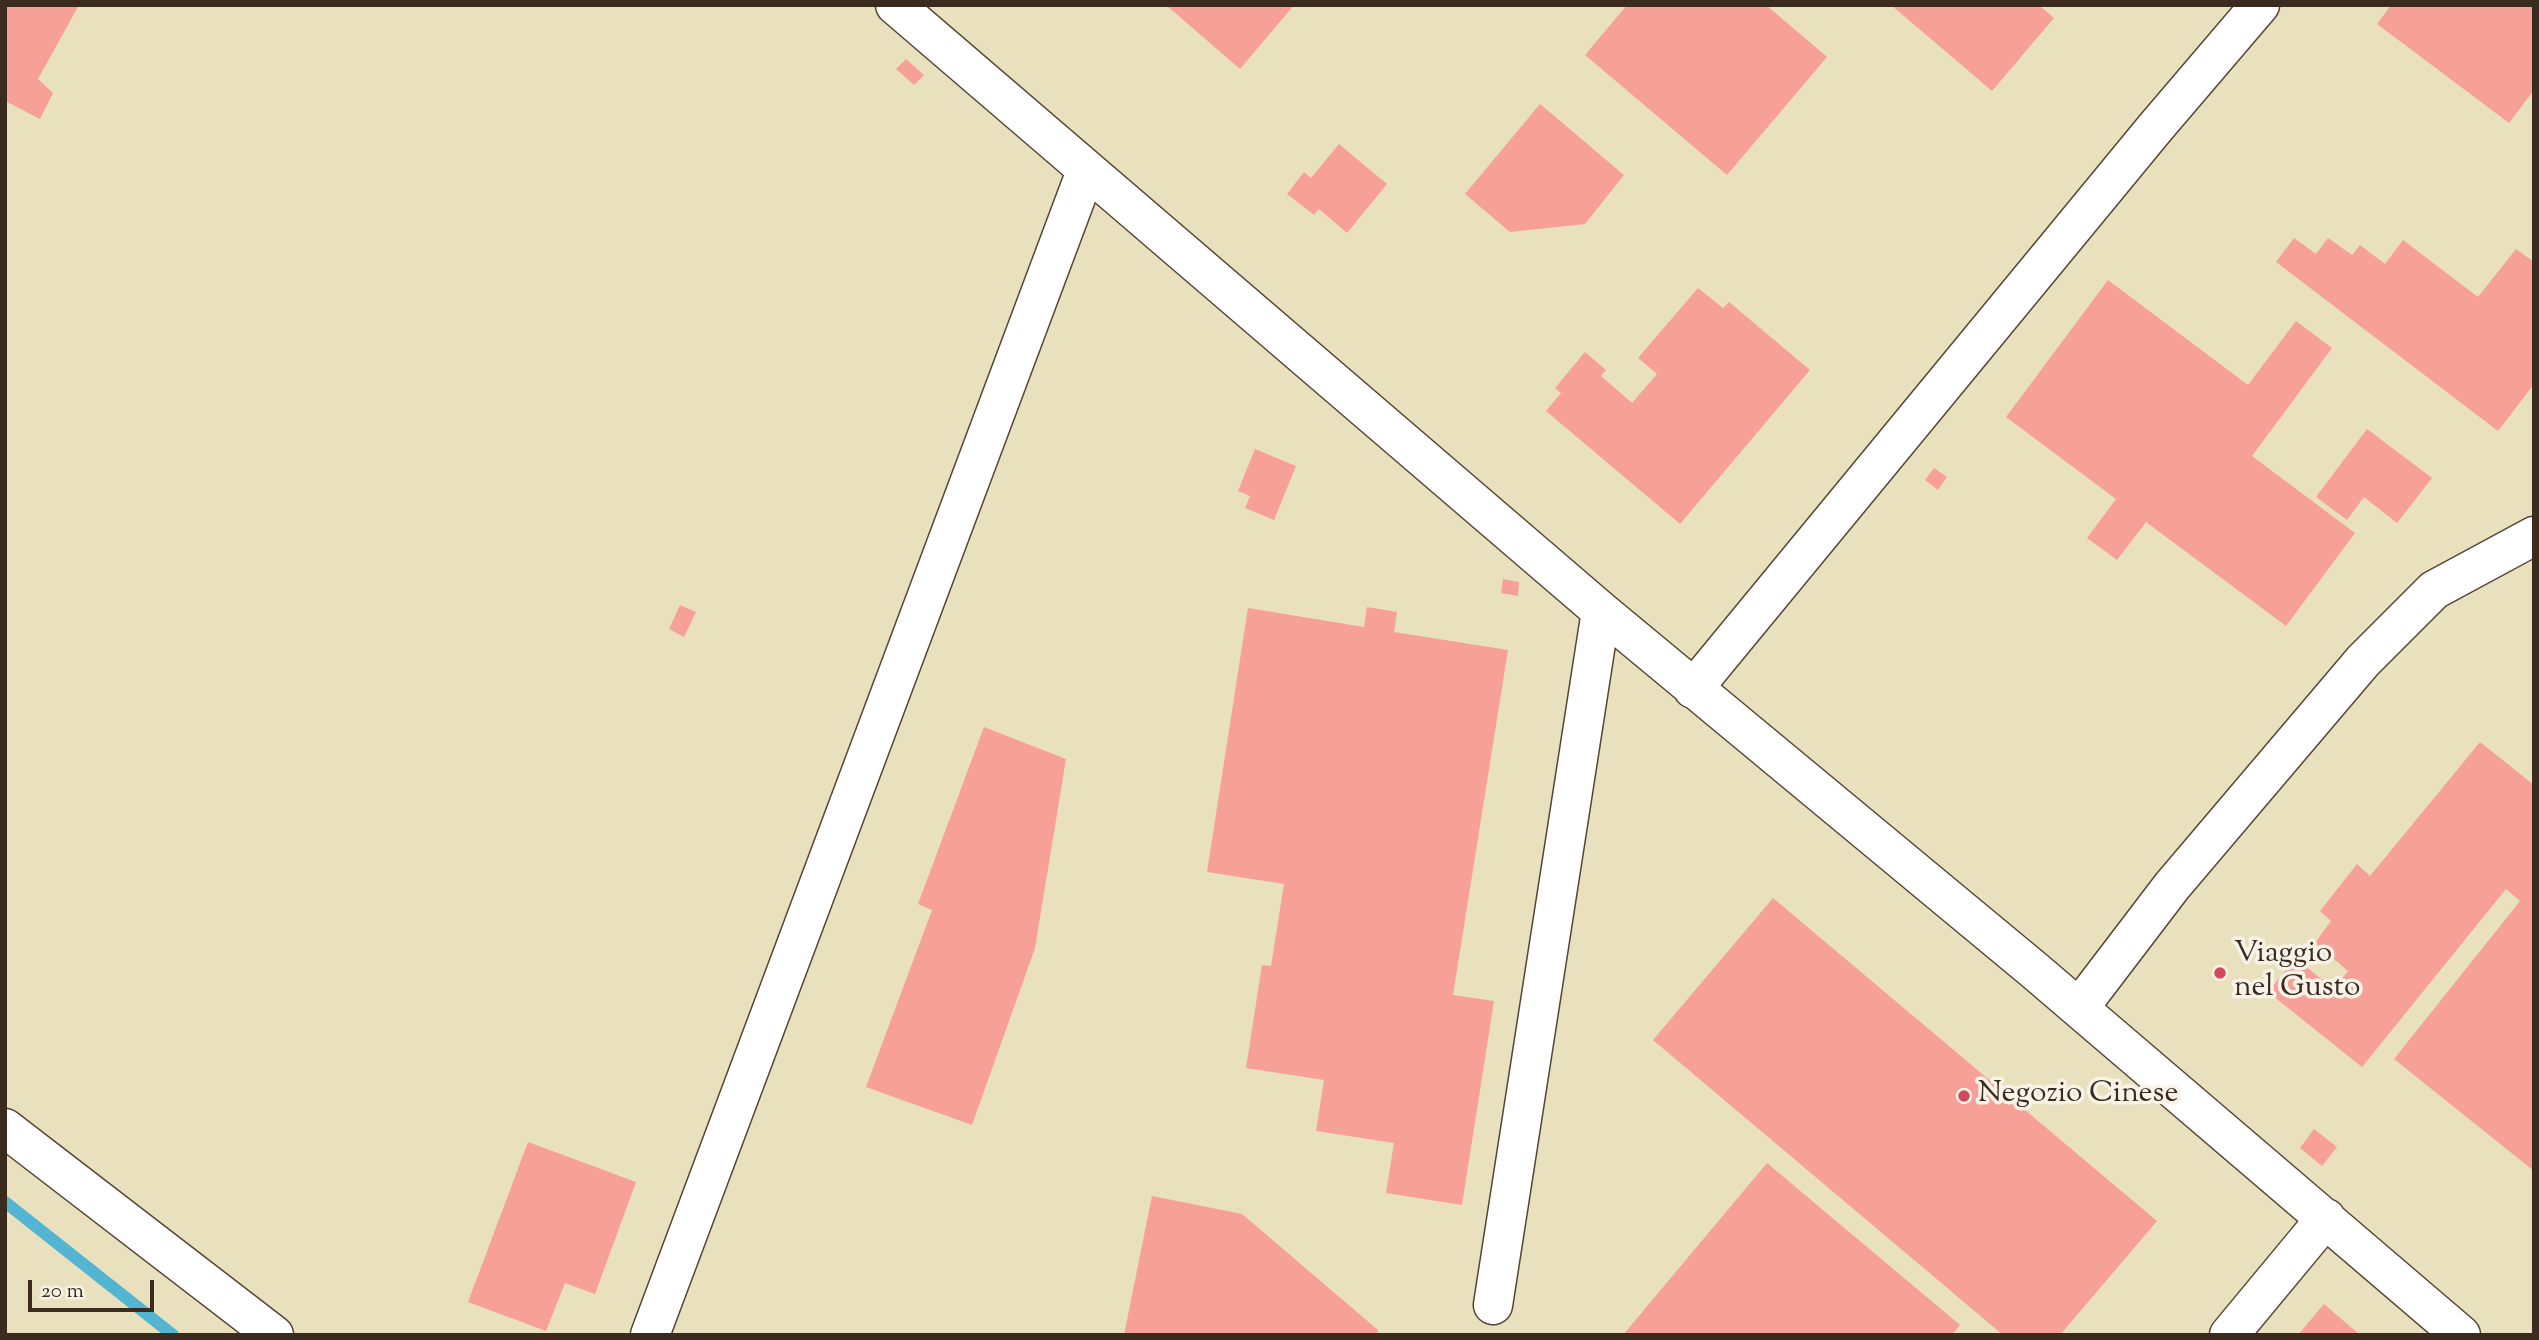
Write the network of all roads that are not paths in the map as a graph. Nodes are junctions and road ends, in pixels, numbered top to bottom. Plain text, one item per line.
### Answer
1 (895, 5) edge
2 (2260, 5) edge
3 (1086, 171) junction
4 (2534, 536) edge
5 (1601, 611) junction
6 (1693, 689) junction
7 (2080, 1008) junction
8 (5, 1128) edge
9 (2326, 1218) junction
10 (1493, 1305) dead end
11 (274, 1335) edge
12 (650, 1335) edge
13 (2229, 1335) edge
14 (2461, 1335) edge

1 - 3 street
2 - 6 street
3 - 5 street
3 - 12 street
4 - 7 street
5 - 6 street
5 - 10 street
6 - 7 street
7 - 9 street
8 - 11 street
9 - 13 street
9 - 14 street

